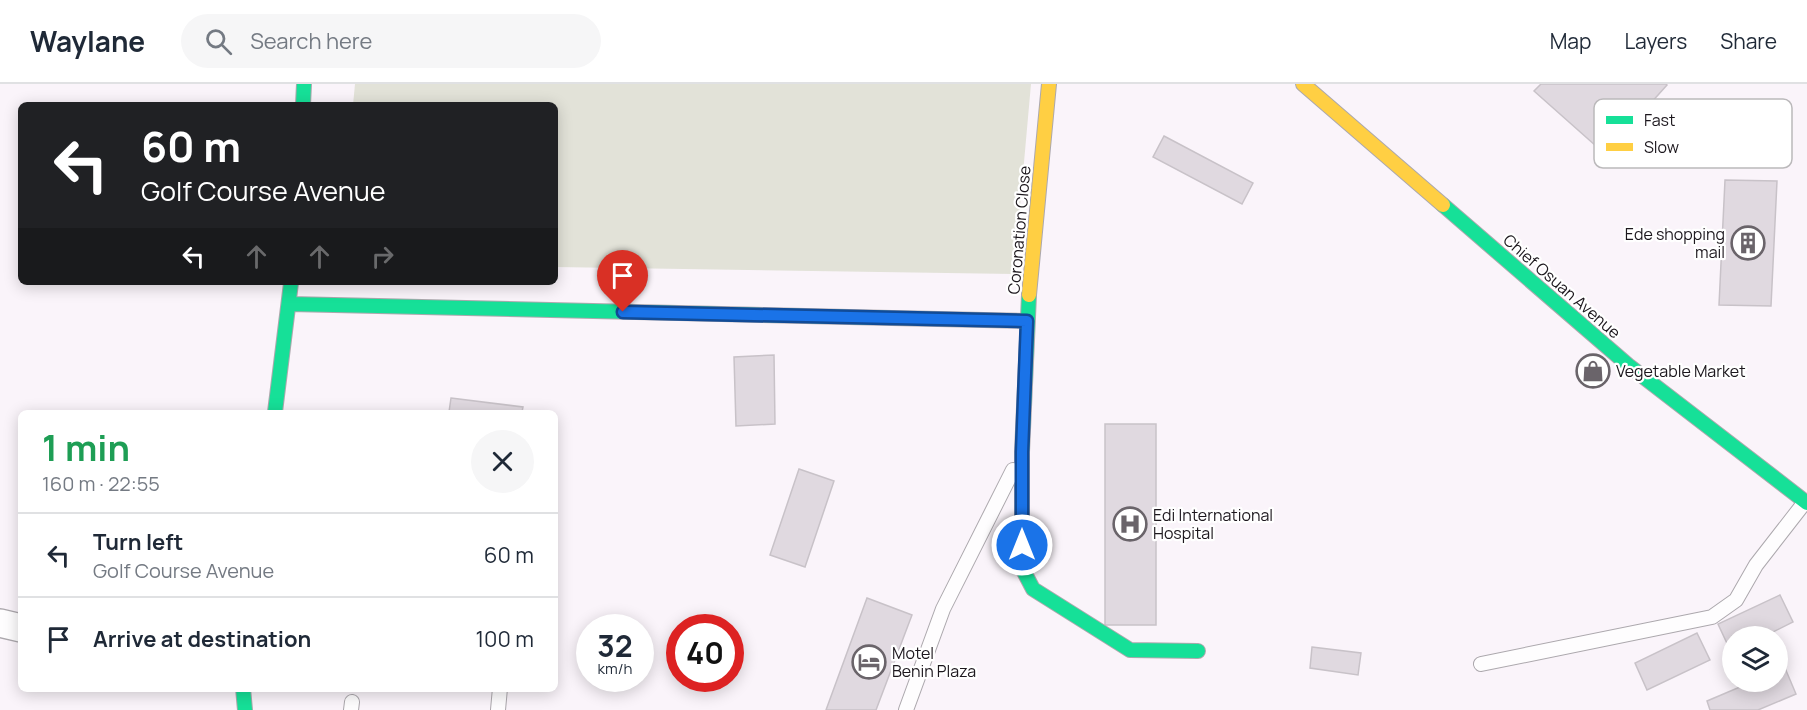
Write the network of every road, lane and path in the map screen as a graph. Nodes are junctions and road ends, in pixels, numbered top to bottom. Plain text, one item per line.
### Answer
1 (304, 84) edge
2 (1049, 84) edge
3 (1303, 84) edge
4 (303, 102) edge
5 (292, 285) edge
6 (290, 304) junction
7 (1027, 321) junction
8 (275, 410) edge
9 (1022, 452) junction
10 (1806, 503) edge
11 (0, 623) edge
12 (18, 627) edge
13 (1198, 651) dead end
14 (1481, 664) dead end
15 (243, 692) edge
16 (500, 692) edge
17 (245, 710) edge
18 (498, 710) edge
19 (906, 710) edge

1 - 4 street
2 - 7 street, Coronation Close
3 - 10 street, Chief Osuan Avenue
5 - 6 street
6 - 7 street
6 - 8 street
7 - 9 street, Coronation Close
9 - 13 street, Coronation Close
9 - 19 lane
10 - 14 lane
11 - 12 street
15 - 17 street
16 - 18 lane

